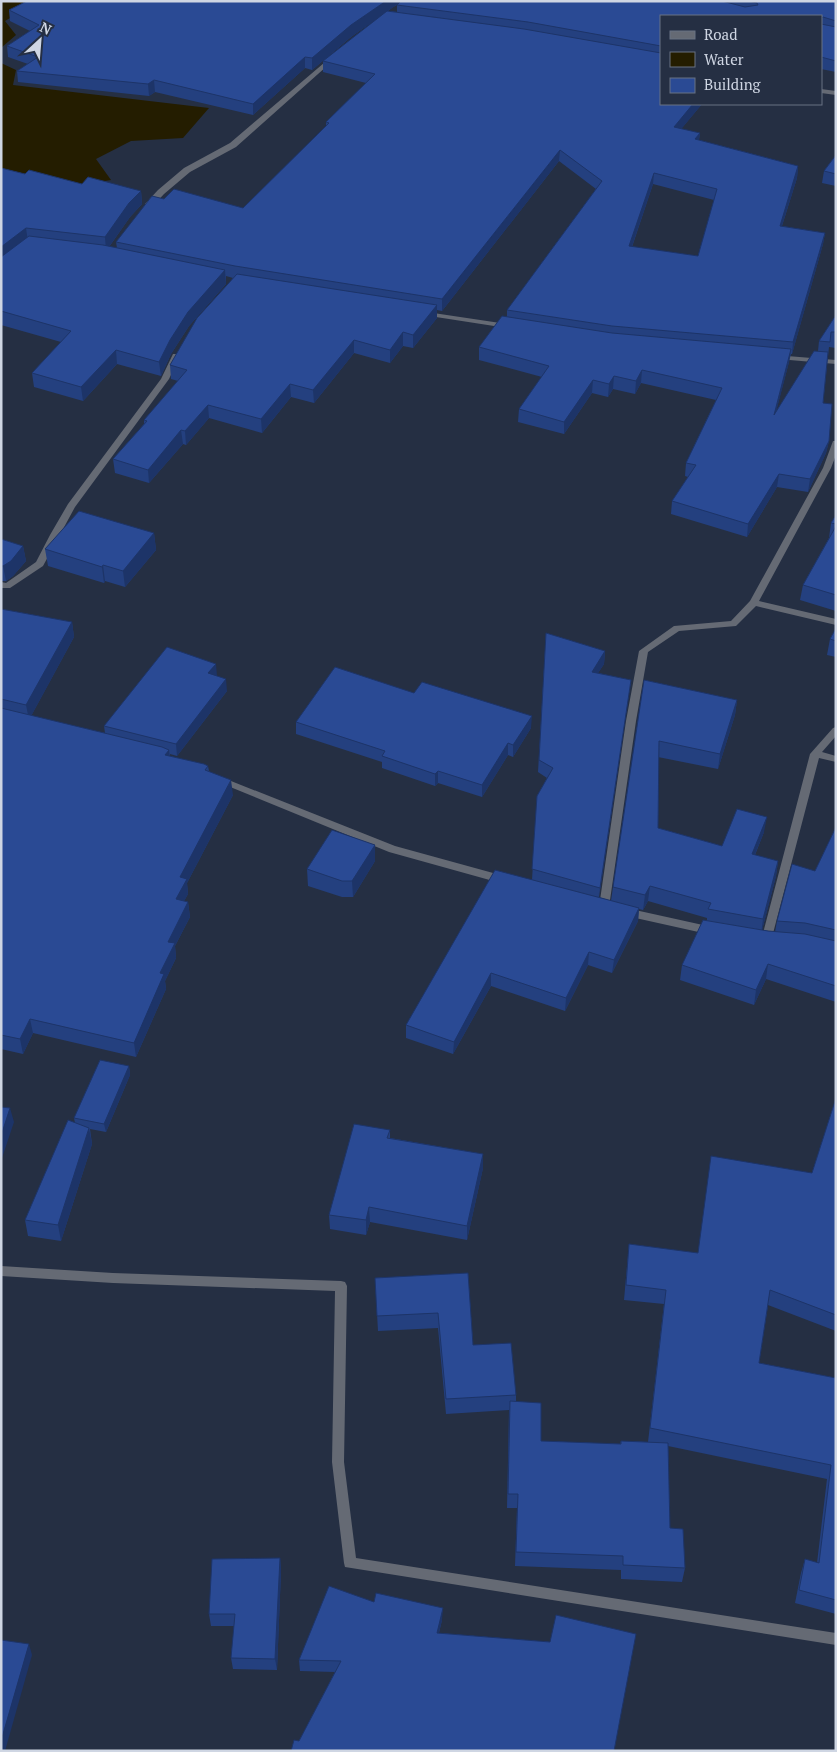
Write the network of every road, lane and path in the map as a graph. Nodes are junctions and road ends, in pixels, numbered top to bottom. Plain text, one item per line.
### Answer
1 (340, 52) edge
2 (822, 91) edge
3 (836, 93) edge
4 (141, 213) edge
5 (417, 312) edge
6 (514, 327) edge
7 (181, 348) edge
8 (770, 356) edge
9 (836, 362) edge
10 (836, 443) edge
11 (1, 585) edge
12 (754, 603) junction
13 (836, 622) edge
14 (836, 730) edge
15 (815, 754) junction
16 (836, 759) edge
17 (211, 776) edge
18 (517, 883) edge
19 (720, 933) edge
20 (766, 941) edge
21 (1, 1271) edge
22 (836, 1639) edge

1 - 4 street
2 - 3 street
5 - 6 street
7 - 11 street
8 - 9 street
10 - 12 street
12 - 13 street
12 - 19 street
14 - 15 street
15 - 16 street
15 - 20 street
17 - 18 street
21 - 22 street

